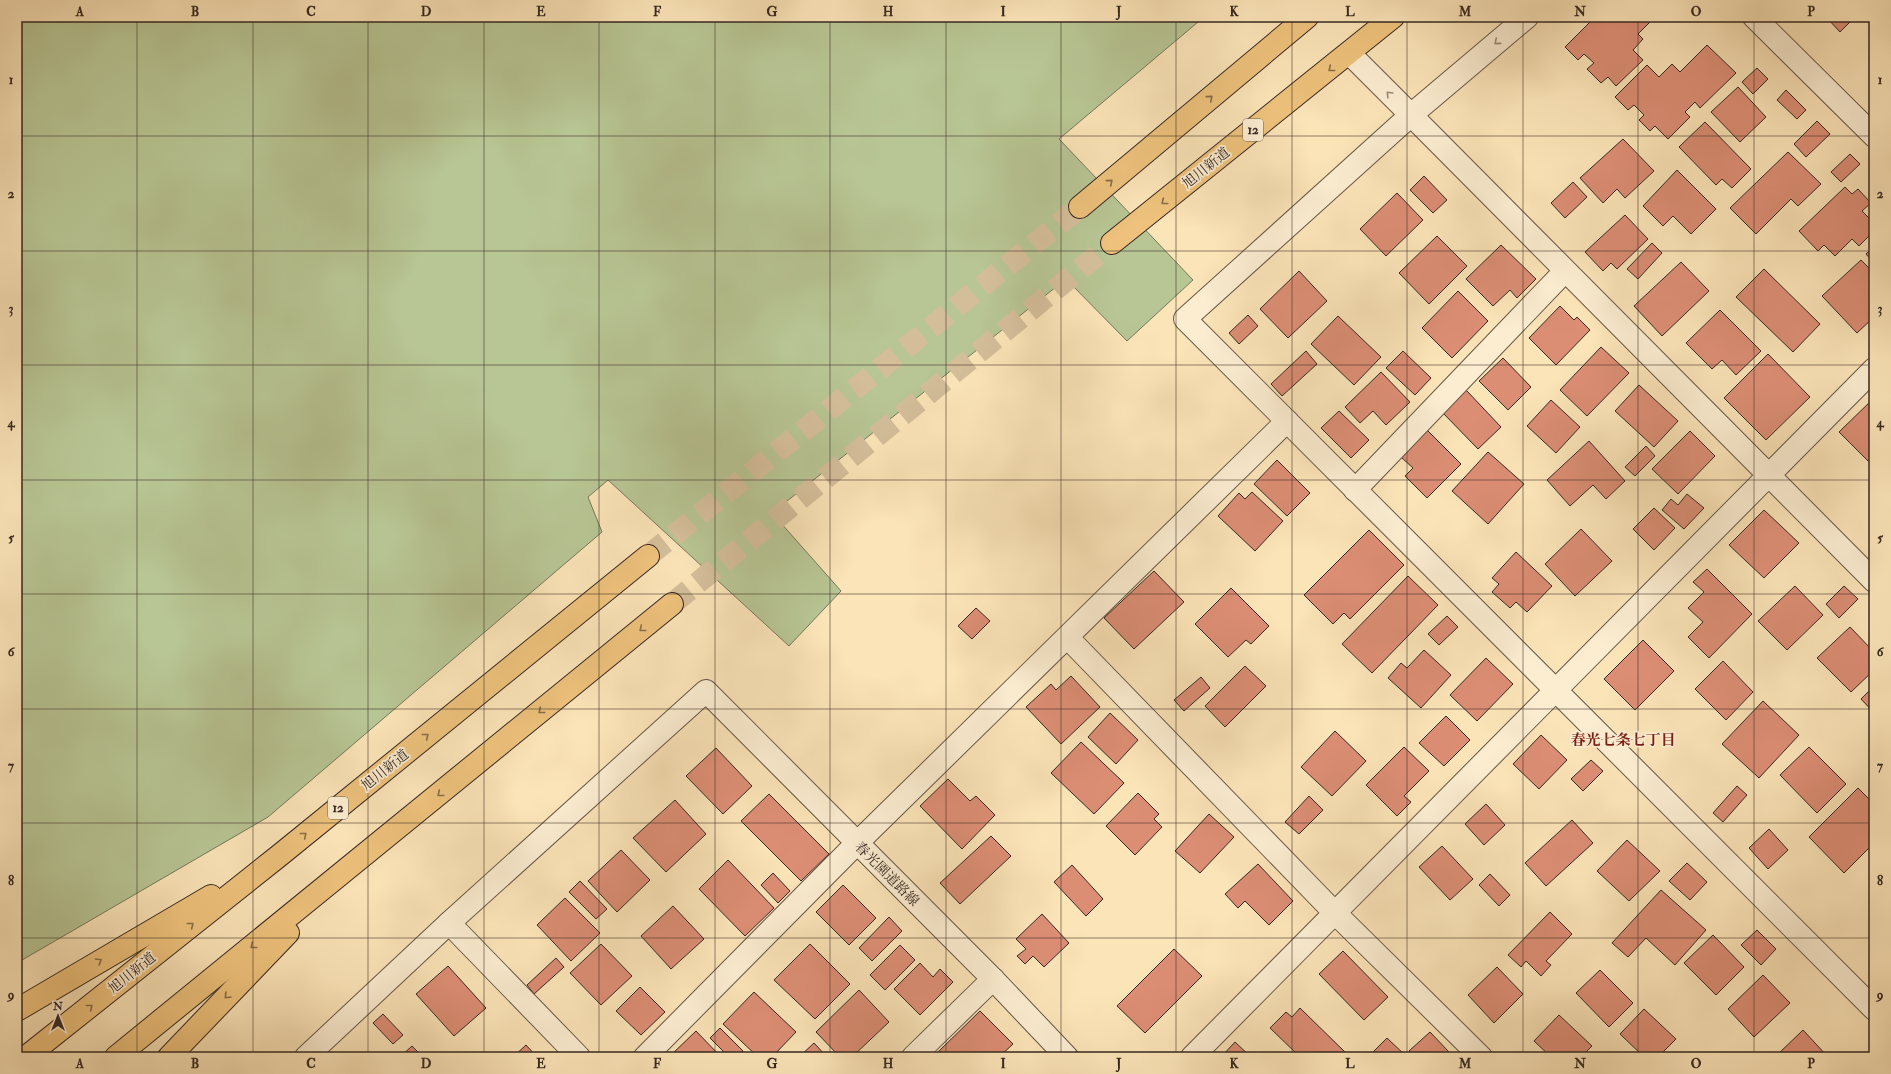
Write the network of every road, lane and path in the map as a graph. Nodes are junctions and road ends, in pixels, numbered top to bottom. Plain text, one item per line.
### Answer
1 (1306, 17) edge
2 (1393, 17) edge
3 (1527, 17) edge
4 (1754, 17) edge
5 (1350, 54) junction
6 (1411, 116) junction
7 (1874, 136) edge
8 (1080, 207) tunnel mouth
9 (1112, 243) tunnel mouth
10 (1565, 271) junction
11 (1874, 369) edge
12 (1286, 421) junction
13 (1768, 475) junction
14 (1355, 490) junction
15 (648, 556) tunnel mouth
16 (1874, 581) edge
17 (672, 604) tunnel mouth
18 (1068, 638) junction
19 (1555, 690) junction
20 (857, 844) junction
21 (280, 855) junction
22 (351, 867) junction
23 (1334, 912) junction
24 (449, 923) junction
25 (993, 979) junction
26 (1874, 1009) edge
27 (17, 1010) edge
28 (26, 1057) edge
29 (116, 1057) edge
30 (169, 1057) edge
31 (306, 1057) edge
32 (579, 1057) edge
33 (645, 1057) edge
34 (913, 1057) edge
35 (1068, 1057) edge
36 (1192, 1057) edge
37 (1481, 1057) edge

8 -> 1 highway
2 - 5 highway, 旭川新道 / 12
3 -> 6 street
4 - 7 street
6 -> 5 street
5 -> 9 highway, 旭川新道 / 12
6 - 10 street
6 - 12 street
10 - 13 street
10 - 14 street
11 - 13 street
12 - 14 street
12 - 18 street
13 - 16 street
13 - 19 street
14 - 19 street
21 -> 15 highway, 旭川新道 / 12
17 -> 22 highway
18 - 20 street
18 - 23 street
19 - 23 street
19 - 26 street
20 - 24 street, 春光園道路線
20 - 25 street, 春光園道路線
20 - 33 street
27 -> 21 highway, 12
28 -> 21 highway, 旭川新道 / 12
22 -> 29 highway
22 -> 30 highway
23 - 36 street
23 - 37 street
24 - 31 street
24 - 32 street
25 - 34 street
25 - 35 street, 春光園道路線

